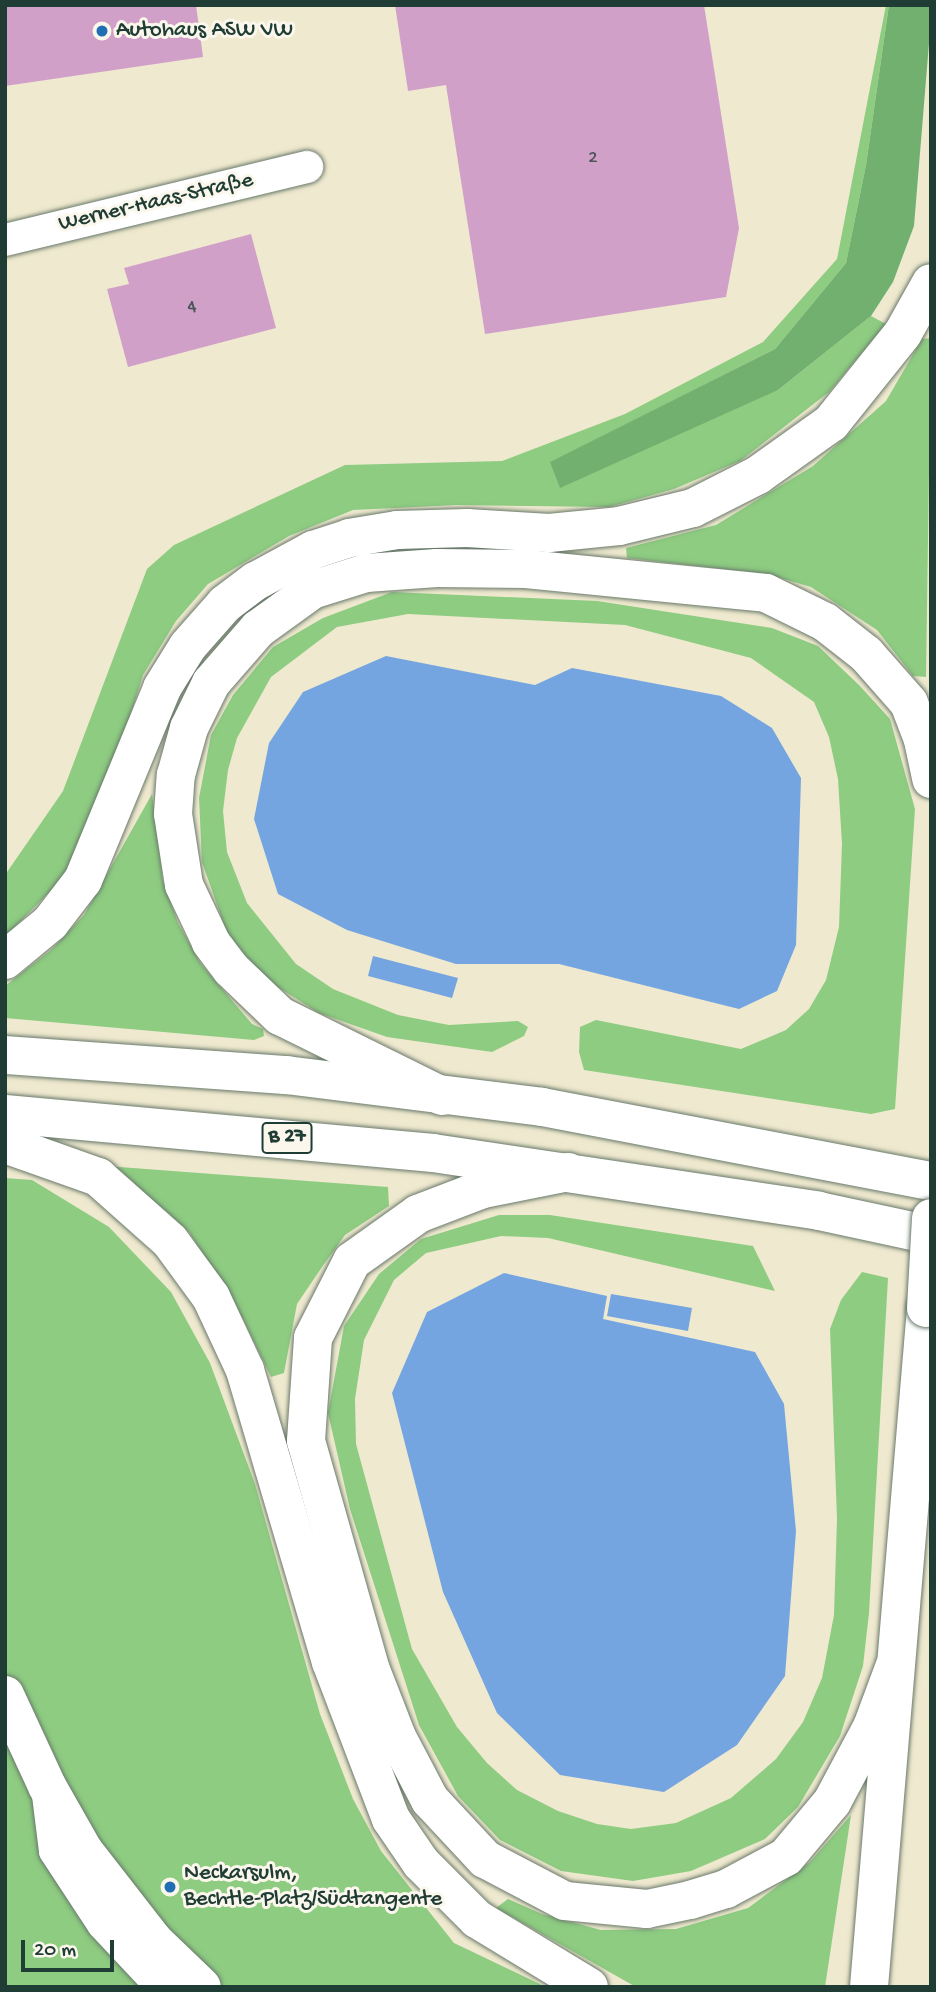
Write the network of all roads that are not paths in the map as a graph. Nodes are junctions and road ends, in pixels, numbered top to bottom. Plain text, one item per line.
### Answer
1 (307, 167) dead end
2 (5, 240) edge
3 (931, 283) edge
4 (931, 779) edge
5 (5, 960) edge
6 (5, 1055) edge
7 (442, 1096) junction
8 (5, 1114) edge
9 (5, 1144) edge
10 (568, 1172) junction
11 (931, 1181) edge
12 (931, 1218) edge
13 (931, 1235) edge
14 (895, 1665) junction
15 (5, 1695) edge
16 (47, 1786) junction
17 (162, 1987) edge
18 (202, 1987) edge
19 (589, 1987) edge
20 (869, 1987) edge

1 - 2 street, Werner-Haas-Straße
3 - 5 main road
4 - 7 main road
6 - 7 main road
7 - 11 main road
8 - 10 main road, B 27
9 - 19 main road
10 - 13 main road, B 27
10 - 14 main road
12 - 14 main road, bridge
14 - 20 main road
15 - 16 main road
16 - 17 street
16 - 18 main road

